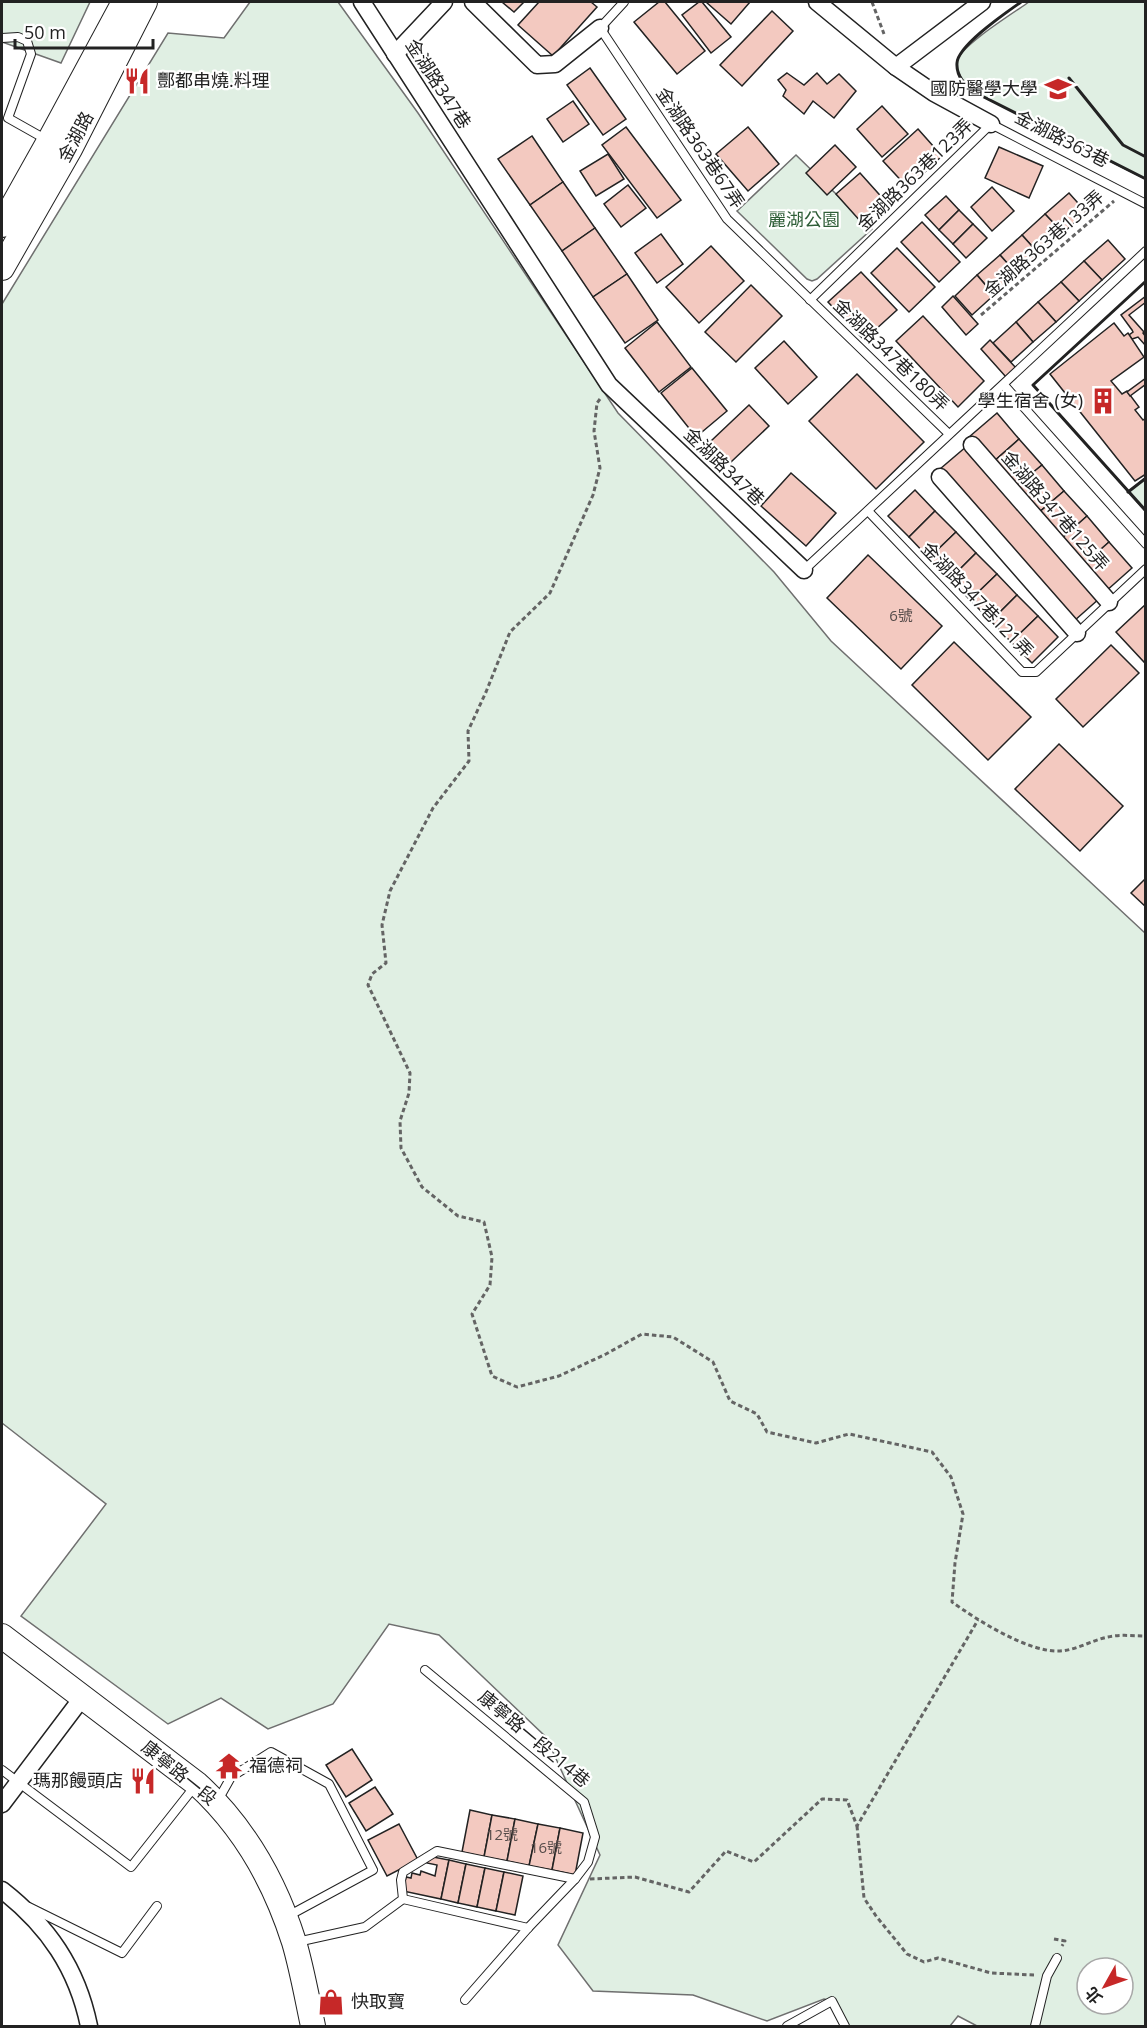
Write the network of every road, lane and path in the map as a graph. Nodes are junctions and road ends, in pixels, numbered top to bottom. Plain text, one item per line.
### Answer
1 (124, 2) edge
2 (145, 2) edge
3 (362, 2) edge
4 (444, 2) edge
5 (473, 2) edge
6 (624, 2) edge
7 (817, 2) edge
8 (982, 2) edge
9 (600, 28) junction
10 (2, 38) edge
11 (395, 54) junction
12 (896, 67) junction
13 (991, 124) junction
14 (59, 145) junction
15 (1124, 192) junction
16 (1146, 204) edge
17 (2, 225) edge
18 (1146, 251) edge
19 (2, 268) edge
20 (810, 300) junction
21 (981, 315) dead end
22 (609, 384) junction
23 (1004, 385) junction
24 (950, 434) junction
25 (972, 446) dead end
26 (940, 477) dead end
27 (868, 512) junction
28 (1146, 544) edge
29 (1146, 569) edge
30 (804, 570) joint
31 (1110, 602) junction
32 (1077, 633) junction
33 (978, 1620) junction
34 (2, 1636) edge
35 (1146, 1636) edge
36 (424, 1670) dead end
37 (82, 1698) junction
38 (2, 1770) edge
39 (18, 1782) junction
40 (197, 1784) junction
41 (217, 1802) junction
42 (2, 1804) edge
43 (856, 1826) junction
44 (575, 1880) junction
45 (7, 1894) edge
46 (403, 1899) junction
47 (157, 1906) dead end
48 (285, 1918) junction
49 (528, 1928) junction
50 (294, 1942) junction
51 (1057, 1958) dead end
52 (1047, 1976) junction
53 (465, 2000) dead end
54 (89, 2026) edge
55 (314, 2026) edge
56 (787, 2026) edge
57 (845, 2026) edge
58 (1035, 2026) edge

1 - 14 main road, 金湖路
2 - 14 main road, 金湖路
3 - 11 street, 金湖路347巷
4 - 11 street
5 - 9 street
6 - 9 lane
7 - 12 street, 金湖路363巷
8 - 12 street
9 - 20 lane, 金湖路363巷67弄
10 - 14 lane
11 - 22 street, 金湖路347巷
12 - 13 street, 金湖路363巷
13 - 15 lane, 金湖路363巷
13 - 20 lane, 金湖路363巷123弄
14 - 17 main road, 金湖路
14 - 19 main road, 金湖路
15 - 16 lane, 金湖路363巷
15 - 21 path, 金湖路363巷133弄
18 - 23 lane, 金湖路347巷
20 - 24 lane, 金湖路347巷180弄
22 - 30 street, 金湖路347巷
22 - 33 path
23 - 24 lane, 金湖路347巷
23 - 28 lane
24 - 27 lane, 金湖路347巷
25 - 31 street, 金湖路347巷125弄
26 - 32 street
27 - 30 lane, 金湖路347巷
27 - 32 lane, 金湖路347巷121弄
29 - 31 lane, 金湖路347巷121弄
31 - 32 lane, 金湖路347巷121弄
33 - 35 path
33 - 43 path
34 - 37 main road, 康寧路一段
36 - 44 lane, 康寧路一段214巷
37 - 39 street
37 - 40 main road, 康寧路一段
38 - 39 lane
39 - 40 lane
39 - 42 street
40 - 41 main road, 康寧路一段
41 - 48 main road, 康寧路一段
41 - 48 lane
43 - 44 path
43 - 52 path
44 - 46 lane
44 - 49 lane, 康寧路一段214巷
45 - 47 lane
45 - 54 street
46 - 49 lane
46 - 50 lane
48 - 50 main road, 康寧路一段
49 - 53 lane, 康寧路一段214巷
50 - 55 main road, 康寧路一段
51 - 52 lane
52 - 58 lane
56 - 57 lane

